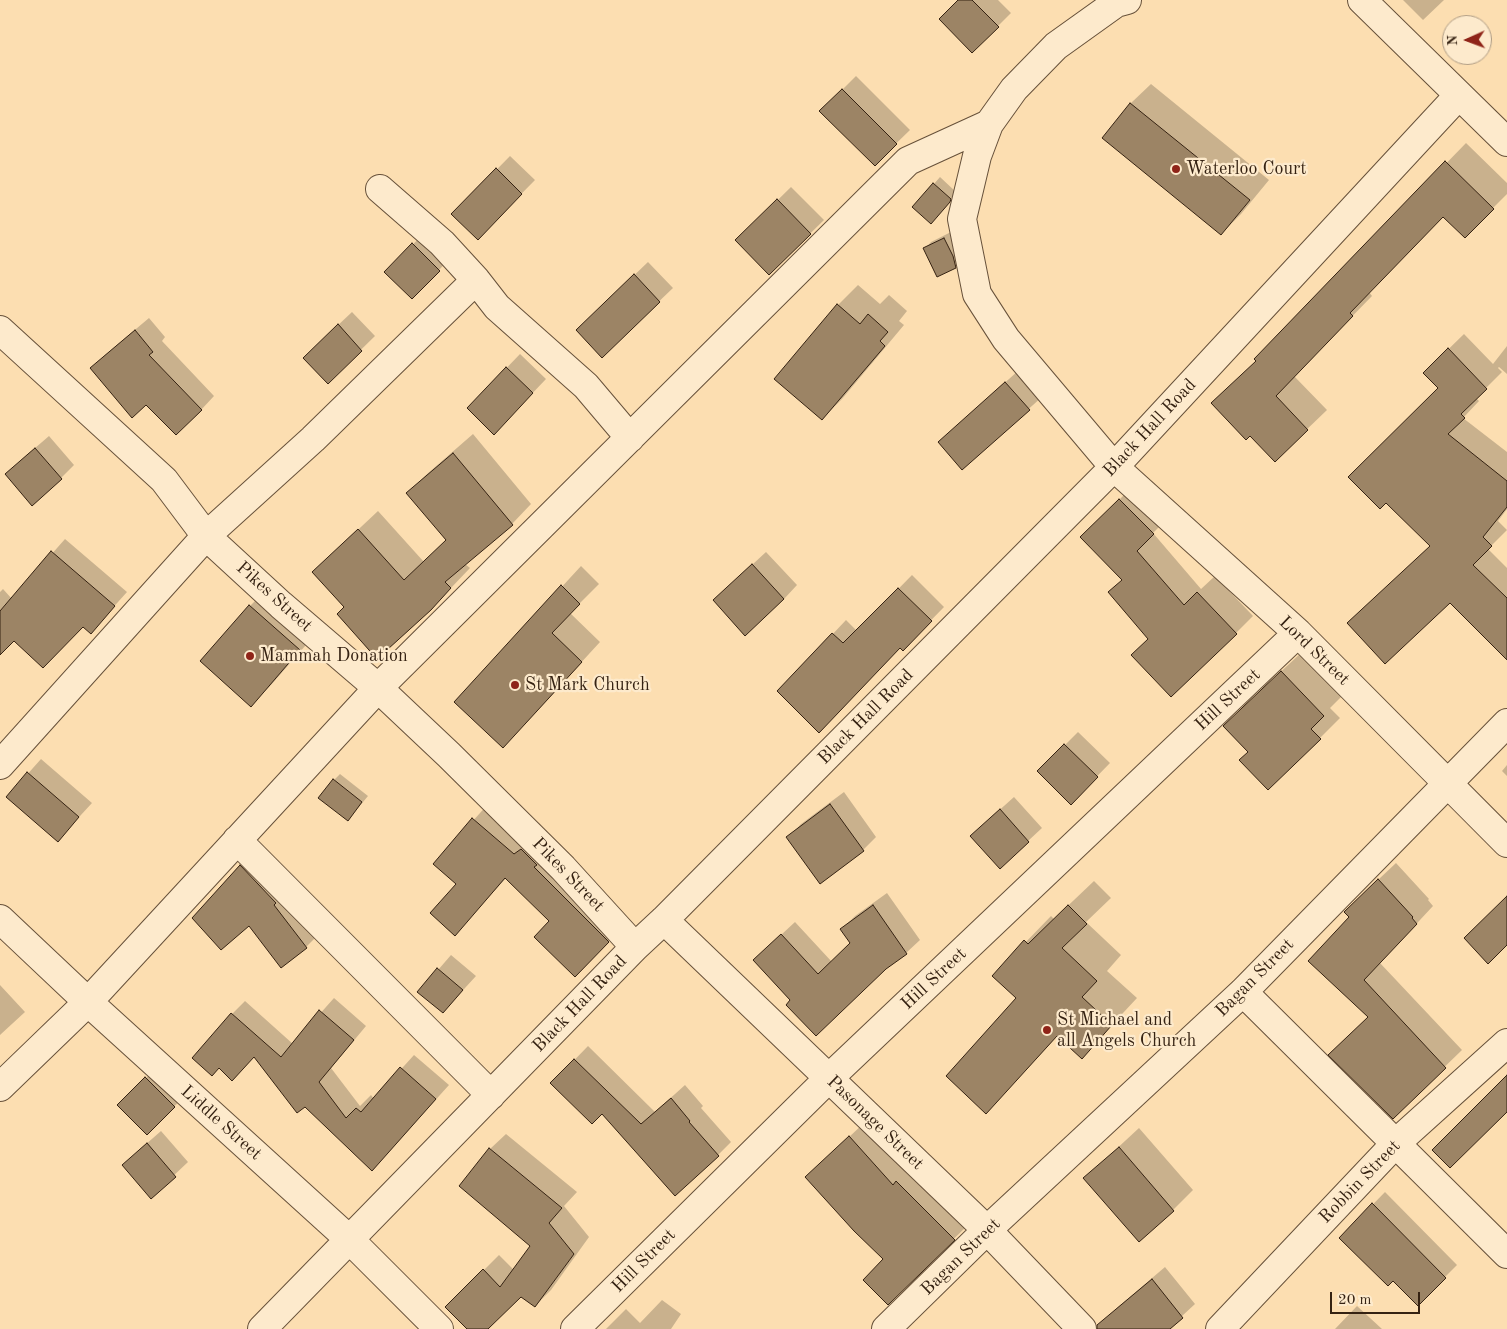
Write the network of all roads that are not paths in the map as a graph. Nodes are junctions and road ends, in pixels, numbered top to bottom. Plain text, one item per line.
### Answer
1 (1127, 0) edge
2 (1362, 0) edge
3 (1460, 95) junction
4 (989, 124) junction
5 (1507, 142) edge
6 (380, 189) dead end
7 (476, 280) junction
8 (0, 330) edge
9 (630, 438) junction
10 (1114, 467) junction
11 (206, 536) junction
12 (1298, 633) junction
13 (378, 688) junction
14 (1507, 723) edge
15 (0, 765) edge
16 (1448, 784) junction
17 (237, 840) junction
18 (1507, 842) edge
19 (0, 919) edge
20 (664, 920) junction
21 (635, 947) junction
22 (1243, 992) junction
23 (88, 1002) junction
24 (1507, 1043) edge
25 (828, 1079) junction
26 (0, 1087) edge
27 (491, 1095) junction
28 (1396, 1143) junction
29 (987, 1230) junction
30 (350, 1240) junction
31 (1507, 1254) edge
32 (262, 1329) edge
33 (439, 1329) edge
34 (575, 1329) edge
35 (886, 1329) edge
36 (1082, 1329) edge
37 (1220, 1329) edge

1 - 4 street
2 - 3 street
3 - 5 street
3 - 10 street, Black Hall Road
4 - 9 street
4 - 10 street, Lord Street
6 - 7 street
7 - 9 street
7 - 11 street
8 - 11 street, Pikes Street
9 - 13 street
10 - 12 street, Lord Street
10 - 20 street, Black Hall Road
11 - 13 street, Pikes Street
11 - 15 street
12 - 16 street, Lord Street
12 - 25 street, Hill Street
13 - 17 street
13 - 21 street, Pikes Street
14 - 16 street, Bagan Street
16 - 18 street, Lord Street
16 - 22 street, Bagan Street
17 - 23 street
17 - 27 street
19 - 23 street, Liddle Street
20 - 21 street, Black Hall Road
20 - 25 street, Pasonage Street
21 - 27 street, Black Hall Road
22 - 28 street
22 - 29 street, Bagan Street
23 - 26 street
23 - 30 street, Liddle Street
24 - 28 street, Robbin Street
25 - 29 street, Pasonage Street
25 - 34 street, Hill Street
27 - 30 street, Black Hall Road
28 - 31 street
28 - 37 street, Robbin Street
29 - 35 street, Bagan Street
29 - 36 street, Pasonage Street
30 - 32 street, Black Hall Road
30 - 33 street, Liddle Street

